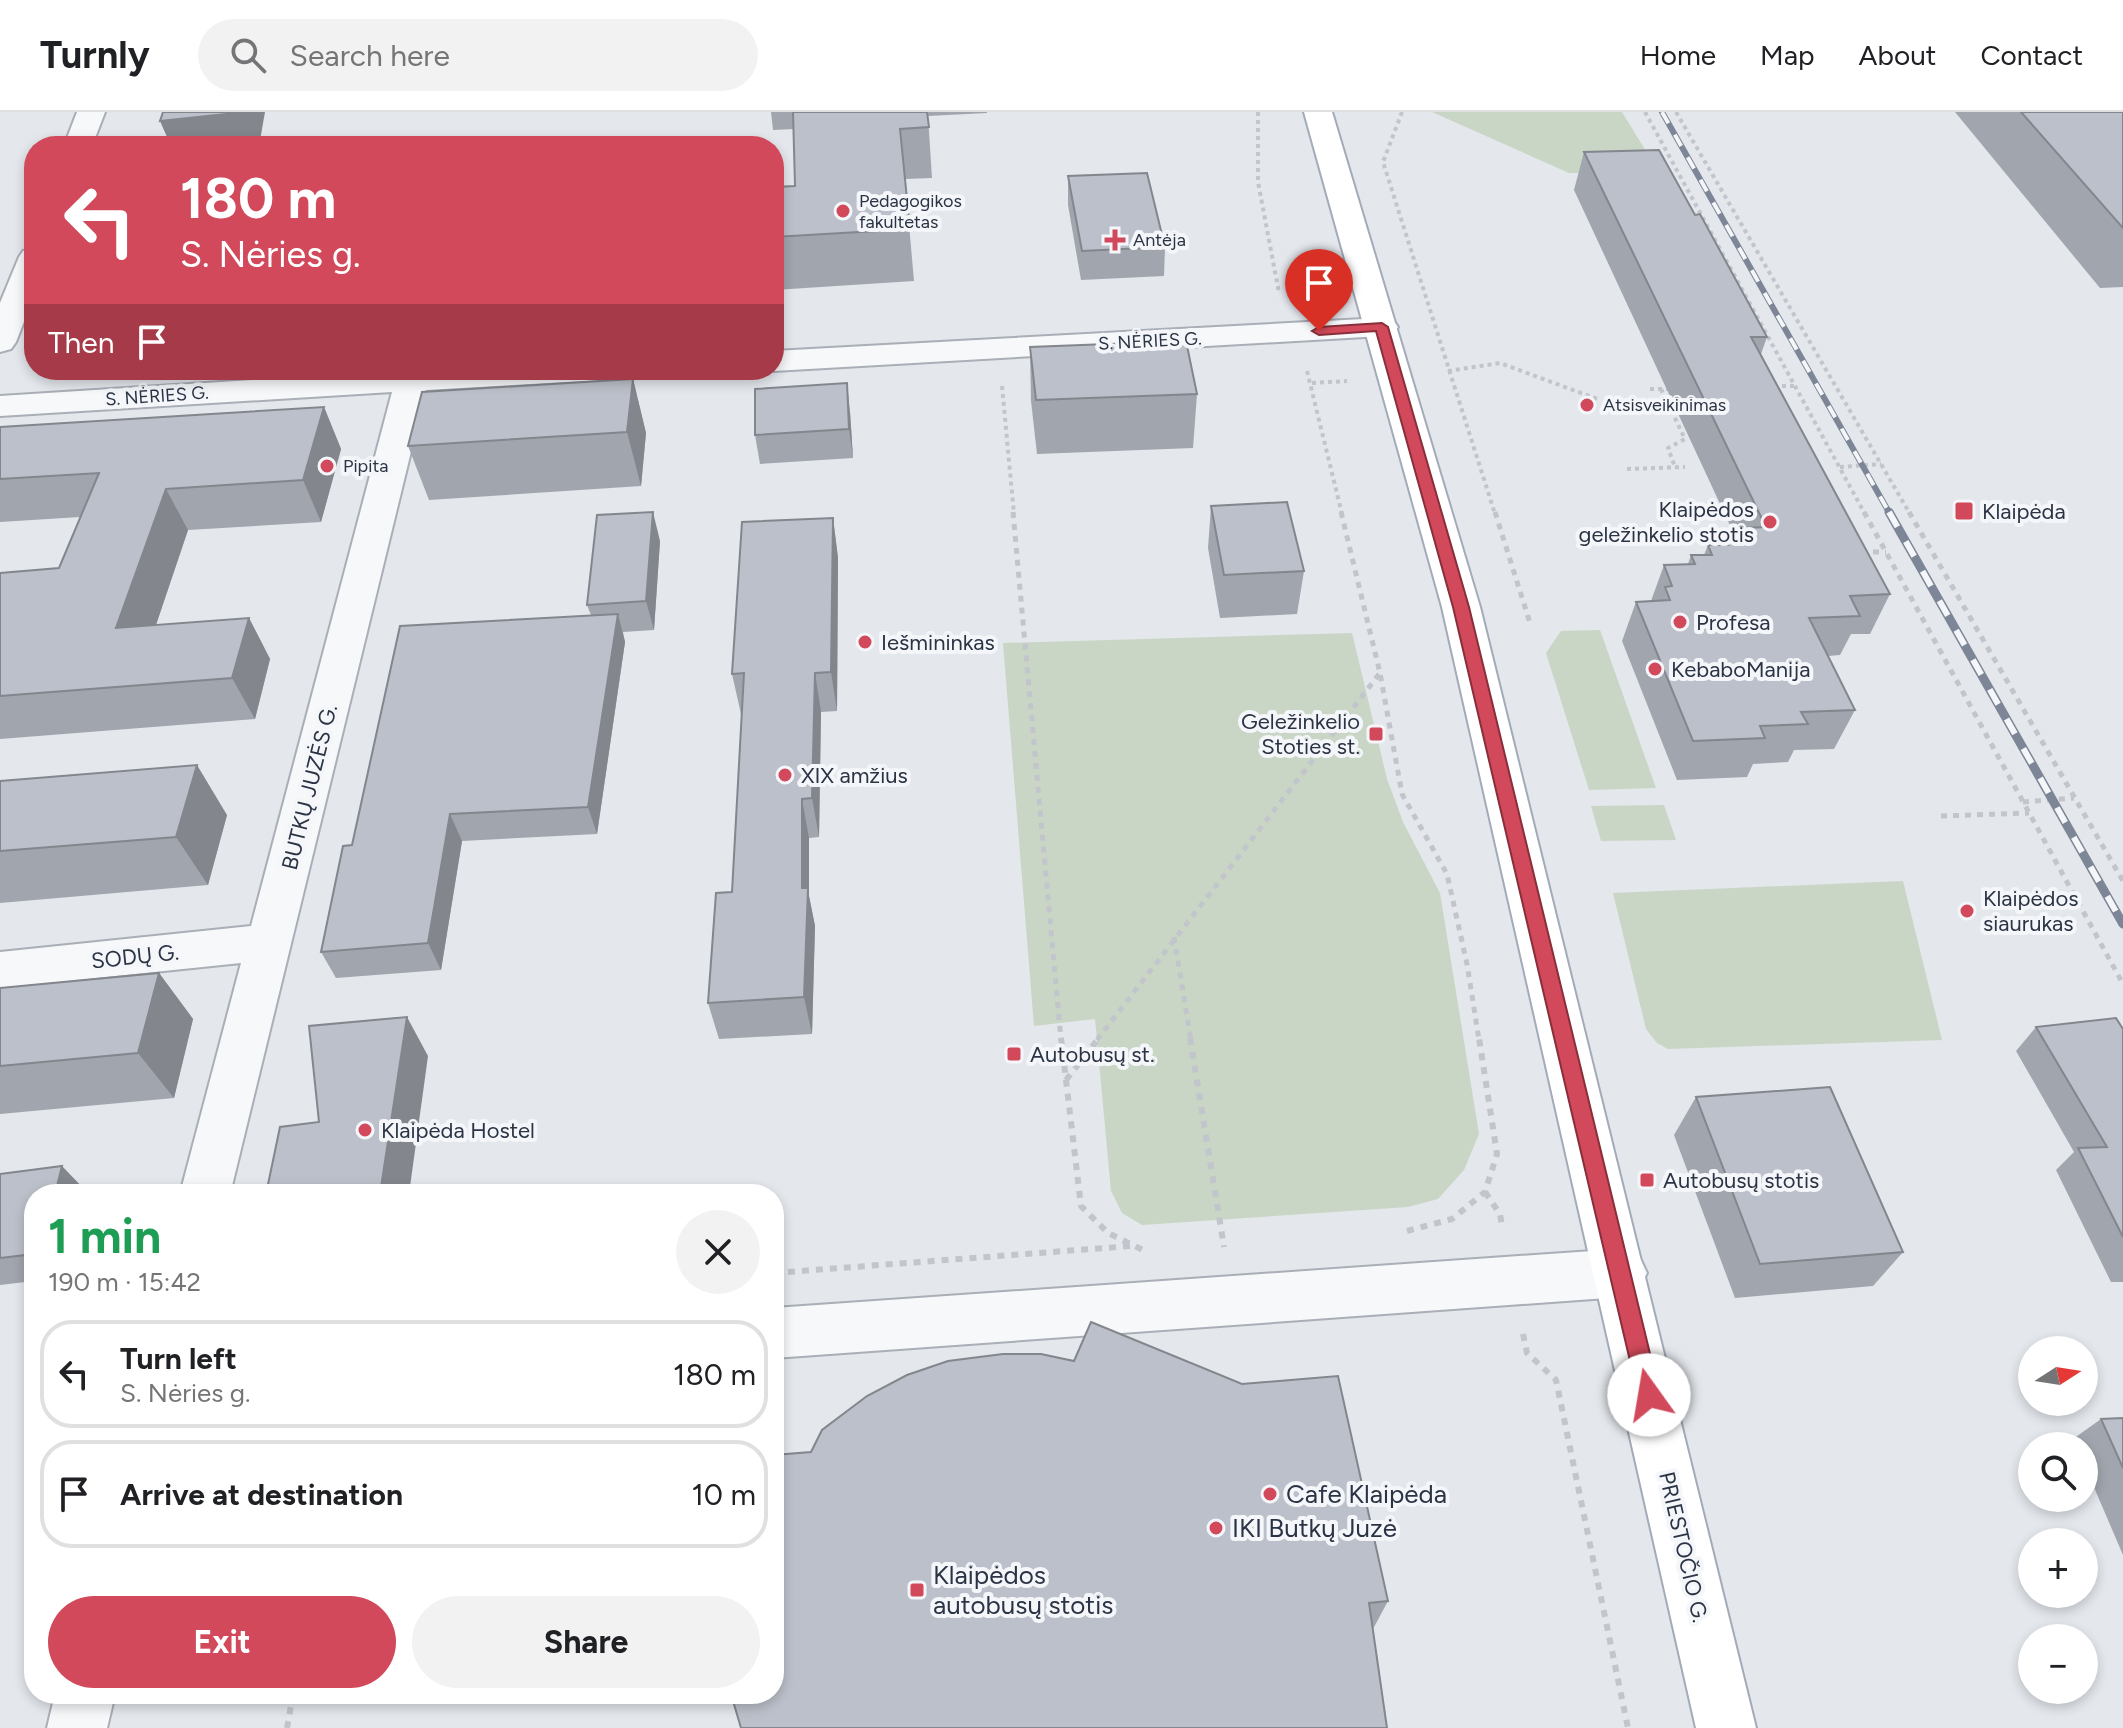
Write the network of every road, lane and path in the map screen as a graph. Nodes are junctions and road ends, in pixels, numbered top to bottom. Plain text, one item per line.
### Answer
1 (91, 112) edge
2 (1258, 112) edge
3 (1318, 112) edge
4 (1402, 112) edge
5 (1645, 112) edge
6 (1676, 112) edge
7 (82, 136) edge
8 (1725, 258) junction
9 (1714, 259) edge
10 (24, 282) edge
11 (1382, 327) junction
12 (0, 342) edge
13 (1292, 347) junction
14 (784, 361) edge
15 (1450, 371) junction
16 (1001, 376) dead end
17 (397, 380) edge
18 (412, 380) edge
19 (1795, 386) junction
20 (1674, 388) dead end
21 (1650, 389) dead end
22 (1661, 389) junction
23 (1778, 399) edge
24 (1600, 400) dead end
25 (0, 406) edge
26 (1881, 464) junction
27 (1675, 467) junction
28 (1685, 467) dead end
29 (1840, 467) junction
30 (1627, 469) dead end
31 (1858, 552) edge
32 (1886, 552) junction
33 (1530, 623) dead end
34 (1380, 673) junction
35 (2075, 798) junction
36 (2023, 802) junction
37 (2029, 813) junction
38 (1941, 816) dead end
39 (2123, 881) edge
40 (1174, 936) junction
41 (270, 942) junction
42 (0, 970) edge
43 (2123, 984) edge
44 (1065, 1080) junction
45 (208, 1184) edge
46 (1485, 1192) junction
47 (1393, 1232) dead end
48 (1132, 1246) junction
49 (1239, 1246) dead end
50 (1224, 1248) junction
51 (1210, 1249) dead end
52 (1153, 1254) dead end
53 (784, 1272) edge
54 (1621, 1273) junction
55 (1513, 1281) junction
56 (784, 1332) edge
57 (83, 1704) edge
58 (291, 1704) edge
59 (77, 1728) edge
60 (287, 1728) edge
61 (1628, 1728) edge
62 (1726, 1728) edge

1 - 7 street
2 - 13 path
3 - 11 main road, PRIESTOČIO G.
4 - 15 path
5 - 8 path
6 - 26 path
8 - 9 path
8 - 19 path
10 - 12 street
11 - 13 street, S. NĖRIES G.
11 - 54 main road, PRIESTOČIO G.
13 - 14 street, S. NĖRIES G.
13 - 34 path
15 - 24 path
15 - 33 path
16 - 44 path
17 - 25 street, S. NĖRIES G.
18 - 41 street, BUTKŲ JUZĖS G.
19 - 23 path
19 - 29 path
20 - 22 path
21 - 22 path
22 - 27 path
26 - 29 path
26 - 35 path
27 - 28 path
27 - 30 path
29 - 32 path
31 - 32 path
32 - 36 path
34 - 40 path
34 - 46 path
35 - 36 path
35 - 39 path
36 - 37 path
37 - 38 path
37 - 43 path
40 - 44 path
40 - 50 path
41 - 42 street, SODŲ G.
41 - 45 street, BUTKŲ JUZĖS G.
44 - 48 path
46 - 47 path
46 - 55 path
48 - 52 path
48 - 53 path
49 - 50 path
50 - 51 path
54 - 55 street
54 - 62 main road, PRIESTOČIO G.
55 - 56 street
55 - 61 path
57 - 59 street
58 - 60 path

